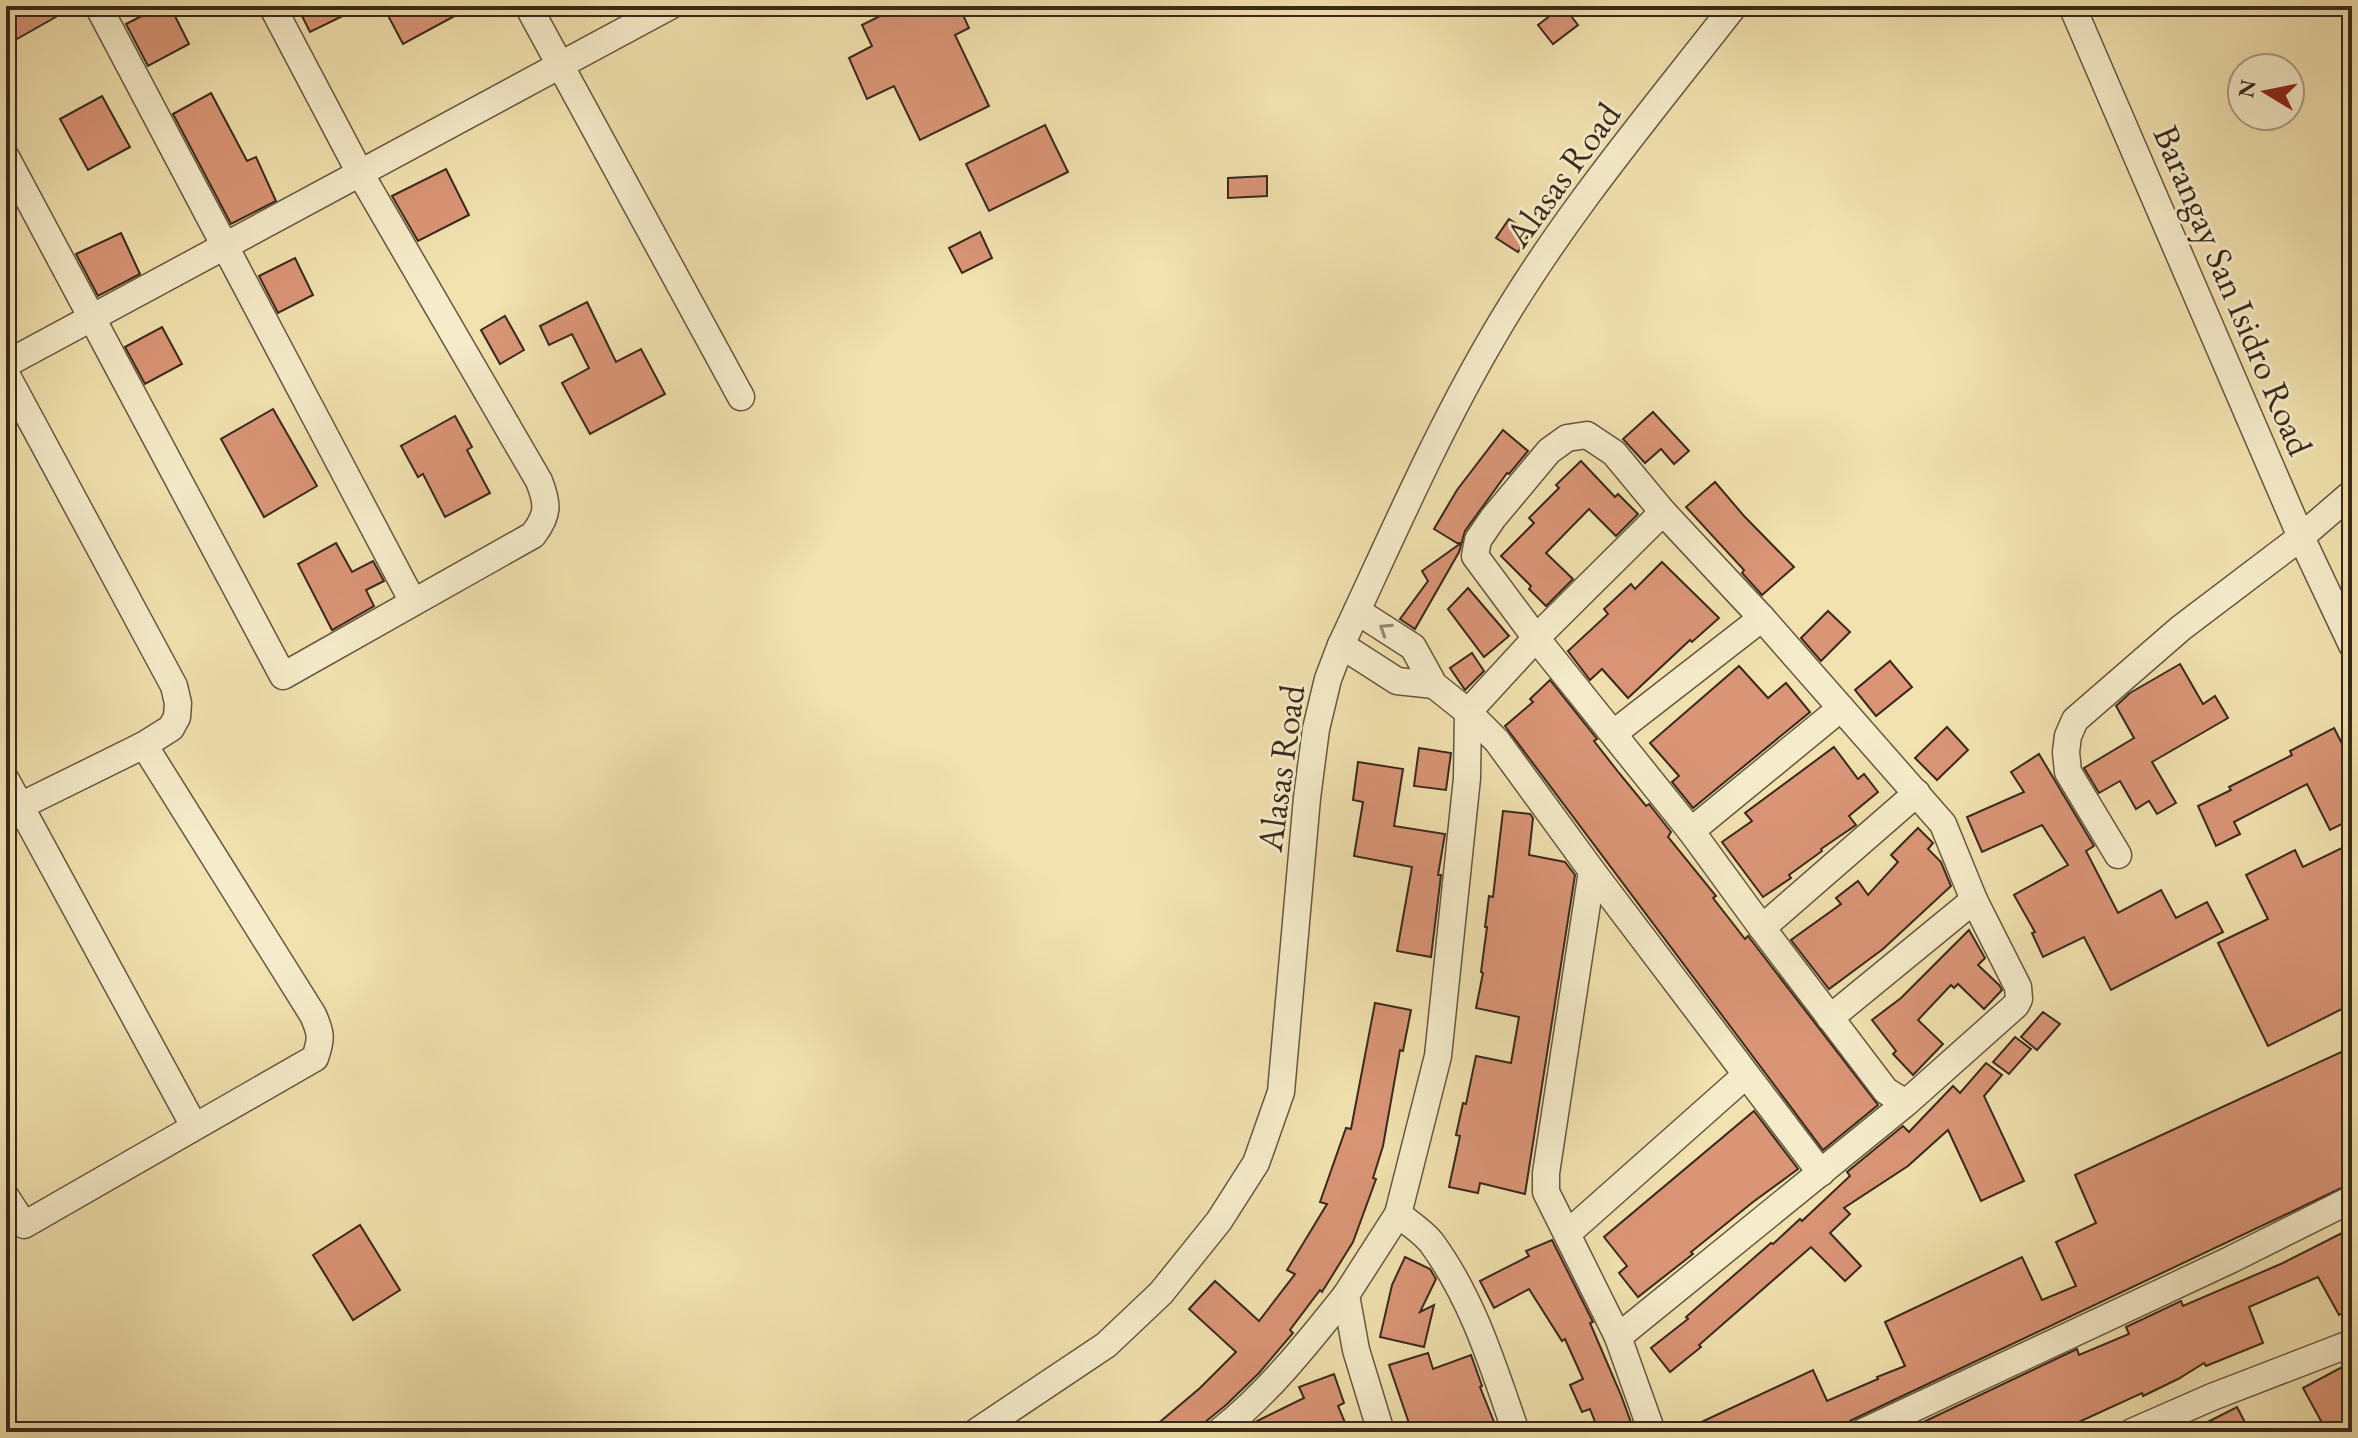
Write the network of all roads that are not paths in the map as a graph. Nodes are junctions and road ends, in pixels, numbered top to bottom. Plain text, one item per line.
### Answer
1 (98, 6) edge
2 (272, 6) edge
3 (528, 6) edge
4 (670, 6) edge
5 (1734, 6) edge
6 (2072, 6) edge
7 (560, 67) junction
8 (6, 157) edge
9 (360, 173) junction
10 (226, 245) junction
11 (92, 318) junction
12 (6, 364) edge
13 (6, 374) edge
14 (741, 397) dead end
15 (2352, 493) edge
16 (1663, 512) junction
17 (2301, 537) junction
18 (413, 602) junction
19 (1357, 611) junction
20 (1762, 618) junction
21 (1536, 638) junction
22 (1341, 645) junction
23 (2352, 645) edge
24 (1434, 685) junction
25 (1841, 708) junction
26 (1468, 712) junction
27 (1614, 733) junction
28 (144, 745) junction
29 (6, 780) edge
30 (1917, 793) junction
31 (13, 809) edge
32 (1691, 831) junction
33 (2118, 855) dead end
34 (1592, 871) junction
35 (1974, 900) junction
36 (1762, 928) junction
37 (1830, 1018) junction
38 (1746, 1075) junction
39 (1906, 1103) junction
40 (194, 1126) junction
41 (1821, 1173) junction
42 (6, 1197) edge
43 (2352, 1199) edge
44 (1398, 1214) junction
45 (15, 1230) edge
46 (1568, 1233) junction
47 (1346, 1295) junction
48 (1618, 1337) junction
49 (2352, 1343) edge
50 (1235, 1427) edge
51 (976, 1432) edge
52 (1381, 1432) edge
53 (1516, 1432) edge
54 (1652, 1432) edge
55 (1863, 1432) edge
56 (2132, 1432) edge

1 - 10 street
2 - 9 street
3 - 7 street
4 - 7 street
5 - 19 street, Alasas Road
6 - 17 street, Barangay San Isidro Road
7 - 9 street
7 - 14 street
8 - 11 street
9 - 10 street
9 - 18 street
10 - 11 street
10 - 18 street
11 - 12 street
11 - 18 street
13 - 28 street
15 - 17 street
16 - 20 street
16 - 21 street
16 - 21 street
17 - 23 street, Barangay San Isidro Road
17 - 33 street
19 - 22 street, Alasas Road
24 -> 19 street
20 - 25 street
20 - 27 street
21 - 26 street
21 - 27 street
22 - 24 street
22 - 51 street, Alasas Road
24 - 26 street
25 - 30 street
25 - 32 street
26 - 34 street
26 - 44 street
27 - 32 street
28 - 31 street
28 - 40 street
29 - 31 street
30 - 35 street
30 - 36 street
31 - 40 street
32 - 36 street
34 - 38 street
34 - 46 street
35 - 37 street
35 - 39 street
36 - 37 street
37 - 39 street
38 - 41 street
38 - 46 street
39 - 41 street
40 - 45 street
41 - 48 street
42 - 45 street
43 - 55 street
44 - 47 street
44 - 53 street
46 - 48 street
47 - 50 street
47 - 52 street
48 - 54 street
49 - 56 street

